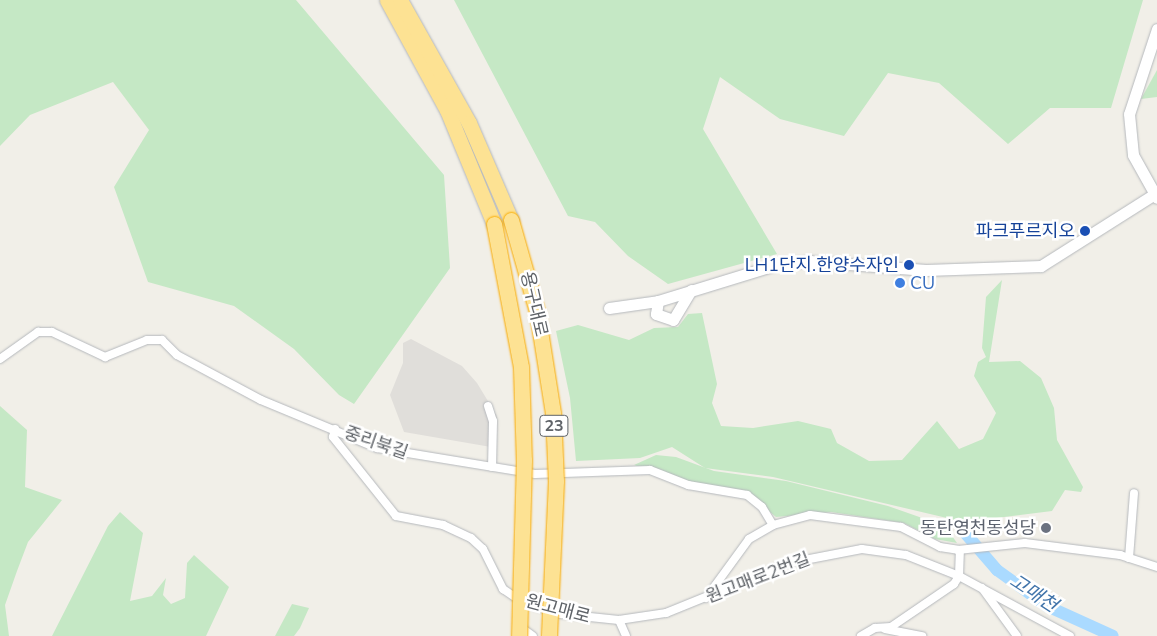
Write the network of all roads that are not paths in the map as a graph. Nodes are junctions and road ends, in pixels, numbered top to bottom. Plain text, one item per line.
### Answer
1 (387, 0) edge
2 (400, 0) edge
3 (1157, 30) edge
4 (1155, 196) edge
5 (691, 290) junction
6 (658, 301) junction
7 (609, 308) dead end
8 (0, 359) edge
9 (488, 406) dead end
10 (335, 429) junction
11 (492, 467) junction
12 (1134, 493) dead end
13 (773, 525) junction
14 (962, 549) junction
15 (1129, 558) junction
16 (1157, 567) edge
17 (959, 576) junction
18 (981, 586) junction
19 (706, 598) junction
20 (522, 602) junction
21 (619, 620) junction
22 (884, 629) junction
23 (519, 636) edge
24 (533, 636) edge
25 (549, 636) edge
26 (626, 636) edge
27 (860, 636) edge
28 (922, 636) edge
29 (1017, 636) edge
30 (1070, 636) edge

1 - 23 highway, 용구대로 / 23, bridge
2 - 25 highway, 용구대로 / 23, bridge
3 - 4 street
4 - 5 street
5 - 6 street
5 - 6 street
6 - 7 street
8 - 10 street, 중리북길
9 - 11 street
10 - 11 street, 중리북길
10 - 20 street, 원고매로
11 - 13 street, 중리북길
12 - 15 street
13 - 14 street
13 - 19 street
14 - 15 street
14 - 17 street
15 - 16 street
17 - 18 street
17 - 19 street, 원고매로2번길
17 - 22 street
18 - 29 street
18 - 30 street
19 - 21 street, 원고매로2번길
20 - 21 street, 원고매로
20 - 24 street
21 - 26 street
22 - 27 street
22 - 28 street

